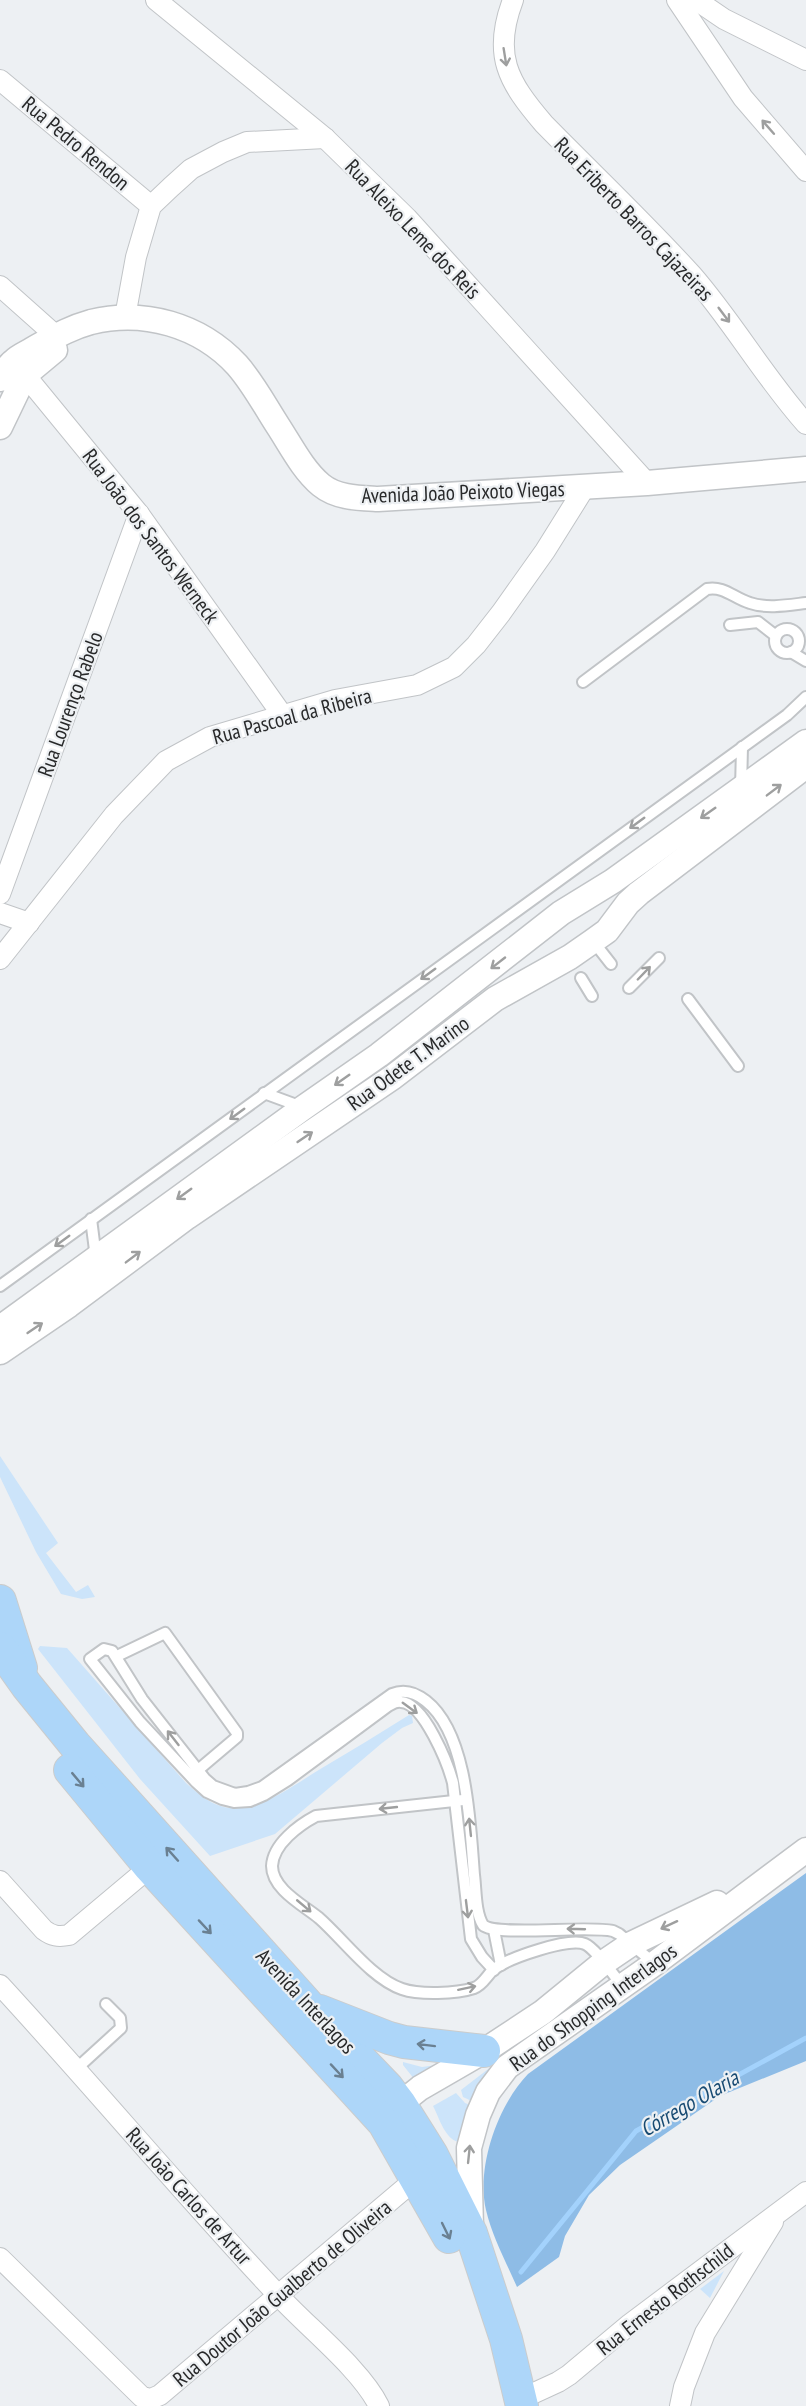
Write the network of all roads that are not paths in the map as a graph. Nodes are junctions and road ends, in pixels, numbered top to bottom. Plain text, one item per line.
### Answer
1 (156, 0) edge
2 (513, 0) edge
3 (677, 0) edge
4 (696, 0) edge
5 (806, 60) edge
6 (0, 80) edge
7 (325, 138) junction
8 (806, 171) edge
9 (151, 206) junction
10 (0, 286) edge
11 (125, 317) junction
12 (55, 335) junction
13 (13, 372) edge
14 (806, 424) edge
15 (0, 426) edge
16 (800, 475) edge
17 (647, 483) junction
18 (585, 487) junction
19 (139, 514) junction
20 (806, 603) edge
21 (730, 625) dead end
22 (806, 629) edge
23 (793, 631) junction
24 (776, 636) junction
25 (798, 647) edge
26 (806, 661) edge
27 (583, 682) dead end
28 (806, 697) edge
29 (283, 716) junction
30 (806, 742) edge
31 (742, 747) junction
32 (806, 766) edge
33 (741, 790) junction
34 (0, 894) edge
35 (0, 912) edge
36 (559, 916) junction
37 (29, 923) junction
38 (593, 941) junction
39 (522, 945) junction
40 (659, 958) dead end
41 (0, 959) edge
42 (611, 964) dead end
43 (576, 967) junction
44 (543, 972) junction
45 (629, 988) dead end
46 (592, 996) dead end
47 (688, 999) dead end
48 (738, 1066) dead end
49 (264, 1093) junction
50 (303, 1108) junction
51 (91, 1219) junction
52 (96, 1259) junction
53 (0, 1286) edge
54 (0, 1329) edge
55 (0, 1352) edge
56 (0, 1601) edge
57 (0, 1648) edge
58 (117, 1656) junction
59 (122, 1667) junction
60 (102, 1674) junction
61 (13, 1686) edge
62 (391, 1700) junction
63 (198, 1770) junction
64 (461, 1800) junction
65 (806, 1850) edge
66 (150, 1867) junction
67 (0, 1881) edge
68 (760, 1882) junction
69 (494, 1930) junction
70 (630, 1944) junction
71 (603, 1963) junction
72 (654, 1964) junction
73 (498, 1967) junction
74 (622, 1985) junction
75 (1, 1987) edge
76 (106, 2004) dead end
77 (309, 2006) junction
78 (484, 2051) junction
79 (75, 2070) junction
80 (392, 2114) junction
81 (417, 2178) junction
82 (806, 2192) edge
83 (778, 2213) junction
84 (471, 2233) junction
85 (0, 2258) edge
86 (278, 2296) junction
87 (515, 2404) edge
88 (379, 2406) edge
89 (680, 2406) edge

1 - 7 street, Rua Aleixo Leme dos Reis
2 -> 14 street, Rua Eriberto Barros Cajazeiras
8 -> 3 street
4 - 5 street
6 - 9 street, Rua Pedro Rendon
7 - 9 street
7 - 17 street, Rua Aleixo Leme dos Reis
9 - 11 street
10 - 12 street
11 - 12 street, Avenida João Peixoto Viegas
11 - 13 street, Avenida João Peixoto Viegas
11 - 18 street, Avenida João Peixoto Viegas
12 - 13 street, Avenida João Peixoto Viegas
13 - 15 street, Avenida João Peixoto Viegas
13 - 19 street, Rua João dos Santos Werneck
16 - 17 street, Avenida João Peixoto Viegas
17 - 18 street, Avenida João Peixoto Viegas
18 - 29 street, Rua Pascoal da Ribeira
19 - 29 street, Rua João dos Santos Werneck
19 - 34 street, Rua Lourenço Rabelo
20 - 27 lane
21 - 24 lane
22 - 23 lane
23 - 24 lane
23 - 25 lane
24 - 25 lane
25 - 26 lane
28 - 31 lane
29 - 37 street, Rua Pascoal da Ribeira
30 - 33 street, Rua Odete T. Marino
31 - 33 lane
31 -> 49 lane
38 -> 32 street, Rua Odete T. Marino
33 -> 36 street, Rua Odete T. Marino
35 - 37 street
36 - 38 street
36 - 39 street, Rua Odete T. Marino
36 - 43 street
37 - 41 street, Rua Pascoal da Ribeira
38 - 42 lane
38 - 43 street, Rua Odete T. Marino
39 - 44 street
39 -> 50 street, Rua Odete T. Marino
45 -> 40 lane
43 - 44 street, Rua Odete T. Marino
43 - 46 lane
55 -> 44 street, Rua Odete T. Marino
47 - 48 lane
49 - 50 lane
49 -> 51 lane
50 -> 52 street, Rua Odete T. Marino
51 - 52 lane
51 -> 53 lane
52 - 54 street, Rua Odete T. Marino
56 - 61 main road
57 - 61 main road, Avenida Interlagos
58 - 59 lane
58 - 60 lane
58 - 63 lane
59 - 60 lane
63 -> 59 lane
60 - 62 lane
61 -> 66 main road, Avenida Interlagos
77 -> 61 main road, Avenida Interlagos
62 - 63 lane
62 - 64 lane
69 -> 64 lane
64 -> 73 lane
64 -> 73 lane
65 - 68 street, Rua do Shopping Interlagos
66 - 67 street
66 -> 80 main road, Avenida Interlagos
68 -> 70 street, Rua do Shopping Interlagos
68 - 72 street, Rua do Shopping Interlagos
70 -> 69 lane
69 - 73 lane
70 - 71 street, Rua do Shopping Interlagos
70 - 72 lane
71 - 73 lane
71 - 74 lane
71 - 78 street, Rua do Shopping Interlagos
72 - 74 street, Rua do Shopping Interlagos
84 -> 74 street, Rua do Shopping Interlagos
75 - 79 street, Rua João Carlos de Artur
76 - 79 lane
78 -> 77 main road
77 - 80 main road, Avenida Interlagos
78 - 80 street, Rua do Shopping Interlagos
79 - 86 street, Rua João Carlos de Artur
80 - 81 main road, Avenida Interlagos
80 - 84 main road, Avenida Interlagos
81 - 86 street, Rua Doutor João Gualberto de Oliveira
81 -> 87 main road, Avenida Interlagos
82 - 83 street, Rua Ernesto Rothschild
83 - 87 street, Rua Ernesto Rothschild
83 - 89 street
84 - 87 main road, Avenida Interlagos
85 - 86 street, Rua Doutor João Gualberto de Oliveira
86 - 88 street, Rua João Carlos de Artur

